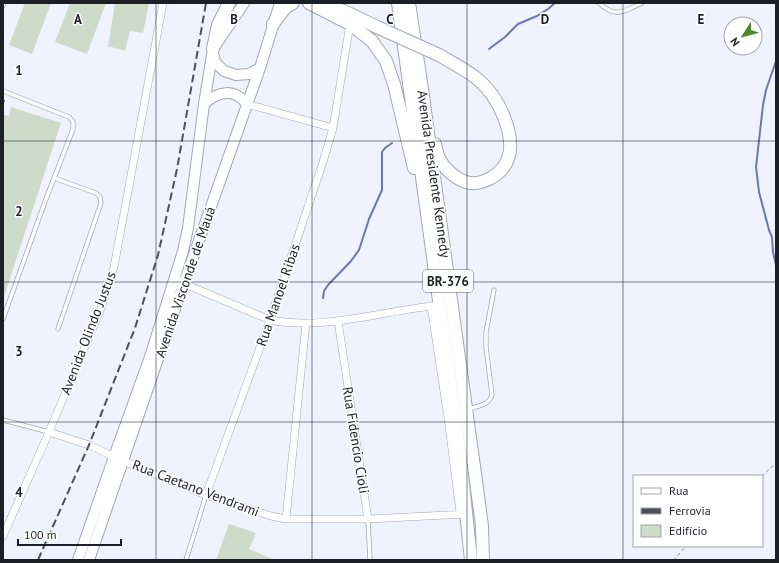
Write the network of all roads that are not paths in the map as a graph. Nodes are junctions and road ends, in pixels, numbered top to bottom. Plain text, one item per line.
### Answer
1 (4, 3) edge
2 (163, 3) edge
3 (229, 3) edge
4 (244, 3) edge
5 (280, 3) edge
6 (293, 3) edge
7 (309, 3) edge
8 (322, 3) edge
9 (398, 3) edge
10 (409, 3) edge
11 (599, 3) edge
12 (642, 3) edge
13 (3, 6) edge
14 (273, 24) junction
15 (350, 24) junction
16 (213, 49) junction
17 (260, 68) junction
18 (422, 89) junction
19 (3, 91) edge
20 (204, 104) junction
21 (247, 104) junction
22 (332, 128) junction
23 (54, 178) junction
24 (434, 268) junction
25 (174, 280) junction
26 (184, 284) junction
27 (494, 290) dead end
28 (436, 306) junction
29 (3, 319) edge
30 (270, 320) junction
31 (338, 320) junction
32 (306, 323) junction
33 (58, 329) dead end
34 (466, 410) junction
35 (3, 420) edge
36 (49, 432) junction
37 (118, 459) junction
38 (206, 495) junction
39 (464, 514) junction
40 (368, 518) junction
41 (286, 519) junction
42 (3, 536) edge
43 (78, 560) edge
44 (89, 560) edge
45 (186, 560) edge
46 (370, 560) edge
47 (471, 560) edge
48 (483, 560) edge

1 - 13 lane
2 - 36 street, Avenida Olindo Justus
3 - 16 highway
4 - 16 main road, Avenida Visconde de Mauá
5 - 14 main road, Avenida Visconde de Mauá
6 - 14 highway
7 - 15 highway
8 - 18 highway, bridge
9 - 24 highway, Avenida Presidente Kennedy / BR-376
10 - 18 highway, Avenida Presidente Kennedy / BR-376
11 - 12 lane
14 - 17 main road, Avenida Visconde de Mauá
15 - 22 street, Rua Manoel Ribas
15 - 24 highway
16 - 17 main road
16 - 20 main road, Avenida Visconde de Mauá
17 - 21 main road, Avenida Visconde de Mauá
18 - 34 highway, Avenida Presidente Kennedy / BR-376
19 - 23 lane
20 - 21 main road
20 - 25 main road, Avenida Visconde de Mauá
21 - 22 street
21 - 26 main road, Avenida Visconde de Mauá
22 - 30 street, Rua Manoel Ribas
23 - 29 lane
23 - 33 lane
24 - 28 highway, Avenida Presidente Kennedy / BR-376
25 - 26 street
25 - 37 main road, Avenida Visconde de Mauá
26 - 30 street
26 - 37 main road, Avenida Visconde de Mauá
27 - 34 lane
28 - 31 street
28 - 39 highway, Avenida Presidente Kennedy / BR-376
30 - 32 street
30 - 38 street, Rua Manoel Ribas
31 - 32 street
31 - 40 street, Rua Fidencio Cioli
32 - 41 street
34 - 48 highway, Avenida Presidente Kennedy / BR-376
35 - 36 lane, Rua Caetano Vendrami
36 - 37 street, Rua Caetano Vendrami
36 - 42 street, Avenida Olindo Justus
37 - 38 street, Rua Caetano Vendrami
37 - 43 main road, Avenida Visconde de Mauá
37 - 44 main road, Avenida Visconde de Mauá
38 - 41 street, Rua Caetano Vendrami
38 - 45 lane, Rua Manoel Ribas
39 - 40 street, Rua Caetano Vendrami
39 - 47 highway, Avenida Presidente Kennedy / BR-376
40 - 41 street, Rua Caetano Vendrami
40 - 46 lane, Rua Fidencio Cioli

